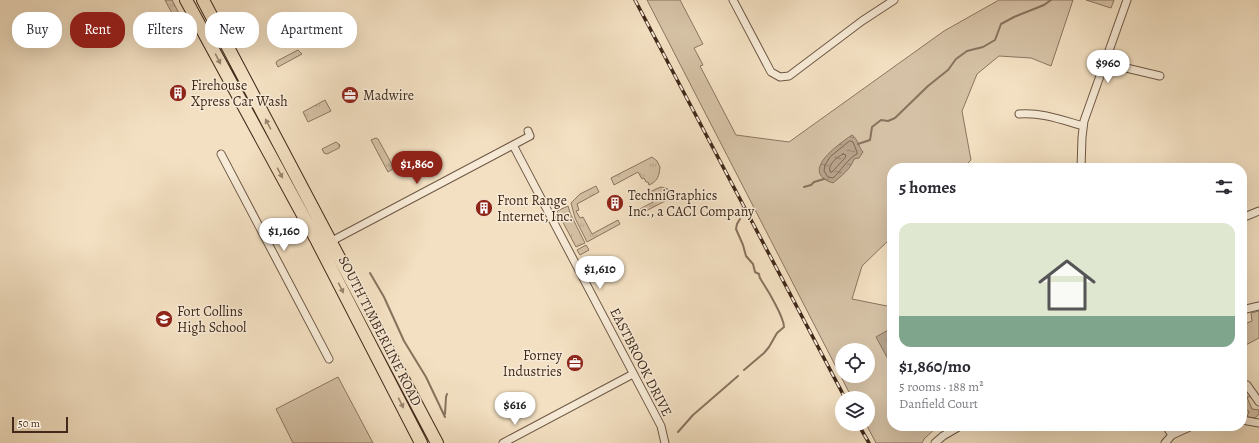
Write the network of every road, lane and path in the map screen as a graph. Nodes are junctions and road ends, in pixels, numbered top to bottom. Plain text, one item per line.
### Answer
1 (186, 0) edge
2 (732, 0) edge
3 (894, 0) edge
4 (1127, 0) edge
5 (206, 3) edge
6 (1105, 63) junction
7 (1160, 76) dead end
8 (1019, 114) dead end
9 (1084, 126) junction
10 (528, 131) dead end
11 (513, 146) junction
12 (221, 154) dead end
13 (1081, 163) edge
14 (1259, 212) edge
15 (1247, 216) edge
16 (325, 245) junction
17 (1259, 306) edge
18 (1247, 309) edge
19 (329, 359) dead end
20 (633, 374) junction
21 (1247, 385) edge
22 (1259, 402) edge
23 (1247, 421) edge
24 (1259, 422) edge
25 (952, 431) edge
26 (1169, 431) edge
27 (1182, 431) edge
28 (1172, 436) junction
29 (421, 443) edge
30 (436, 443) edge
31 (503, 443) edge
32 (665, 443) edge
33 (935, 443) edge
34 (1165, 443) edge

1 -> 16 main road, SOUTH TIMBERLINE ROAD
2 - 3 street
4 - 6 street
16 -> 5 main road, SOUTH TIMBERLINE ROAD
6 - 7 street
6 - 9 street
8 - 9 street
9 - 13 street
10 - 11 street
11 - 16 street
11 - 20 street, EASTBROOK DRIVE
12 - 19 street
14 - 15 street
16 -> 29 main road, SOUTH TIMBERLINE ROAD
16 - 30 main road, SOUTH TIMBERLINE ROAD
17 - 18 street
20 - 31 street
20 - 32 street, EASTBROOK DRIVE
21 - 22 street
23 - 24 street
25 - 33 street
26 - 28 street
27 - 28 street
28 - 34 street

